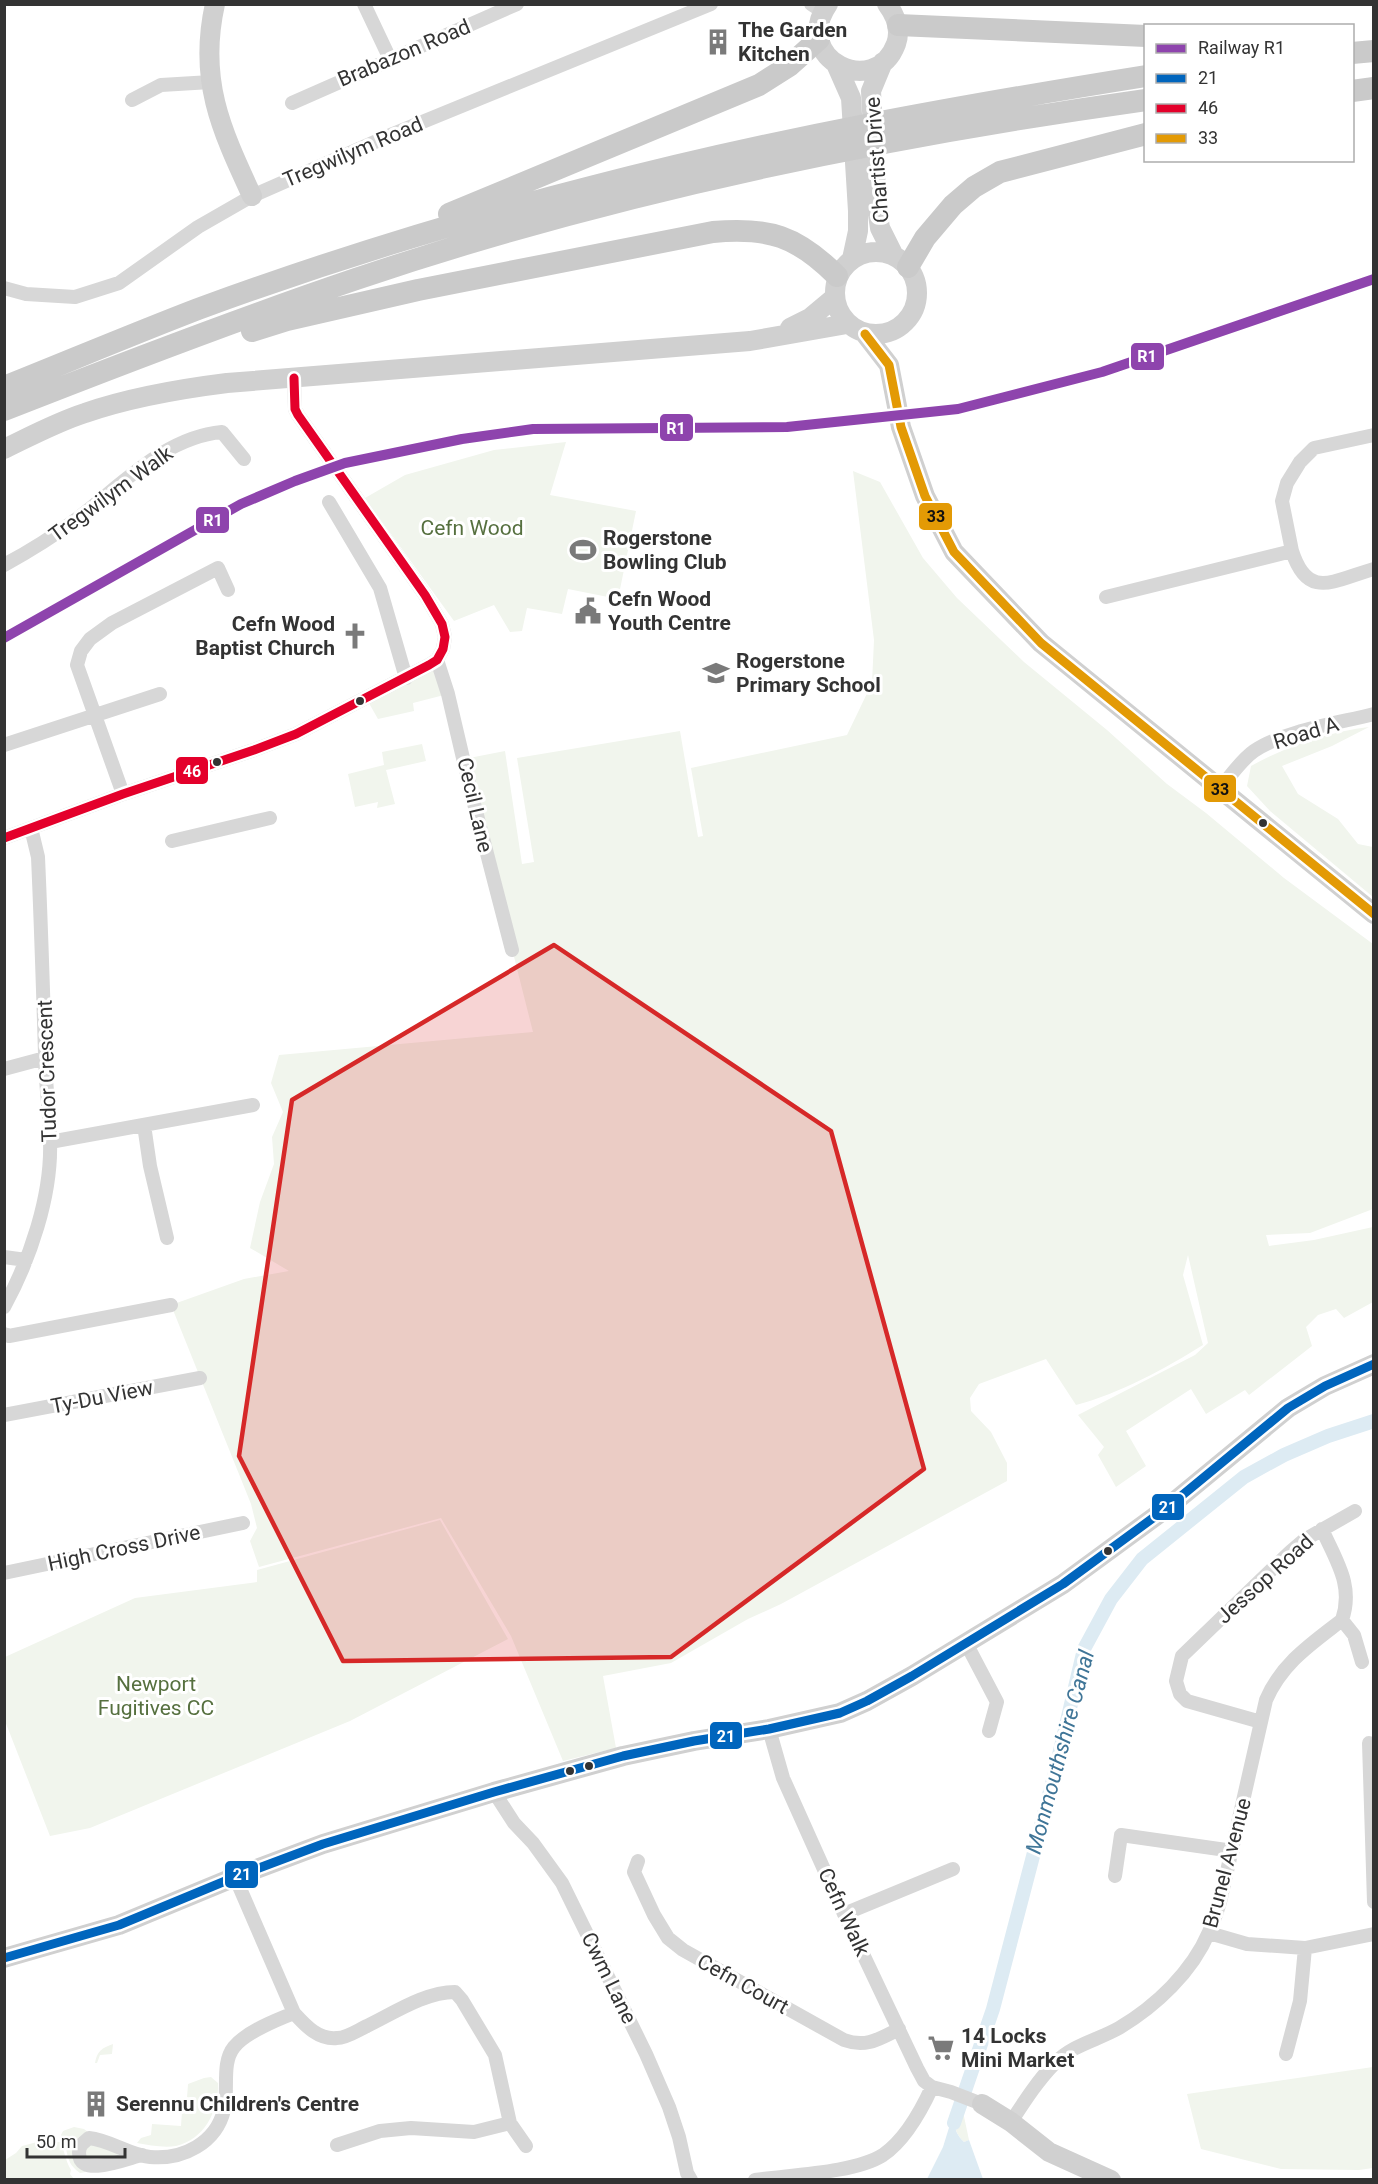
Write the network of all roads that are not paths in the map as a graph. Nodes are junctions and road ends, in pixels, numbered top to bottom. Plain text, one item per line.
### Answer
1 (216, 4) edge
2 (364, 4) edge
3 (711, 4) edge
4 (514, 5) edge
5 (821, 7) edge
6 (892, 11) edge
7 (1144, 36) edge
8 (1354, 38) edge
9 (1374, 38) edge
10 (819, 39) junction
11 (1374, 51) edge
12 (1354, 53) edge
13 (390, 58) junction
14 (883, 62) junction
15 (836, 64) junction
16 (1374, 74) edge
17 (1354, 75) edge
18 (1144, 76) edge
19 (211, 82) junction
20 (1374, 88) edge
21 (1354, 91) edge
22 (132, 99) dead end
23 (1144, 100) edge
24 (292, 103) dead end
25 (1144, 135) edge
26 (252, 196) junction
27 (901, 262) junction
28 (841, 278) junction
29 (4, 288) edge
30 (198, 309) junction
31 (847, 324) junction
32 (901, 327) junction
33 (866, 334) junction
34 (750, 341) junction
35 (889, 365) junction
36 (294, 378) junction
37 (4, 387) edge
38 (4, 411) edge
39 (1374, 435) edge
40 (4, 449) edge
41 (244, 459) dead end
42 (329, 502) dead end
43 (1292, 551) junction
44 (4, 565) edge
45 (1374, 569) edge
46 (228, 590) dead end
47 (1106, 597) dead end
48 (437, 660) junction
49 (406, 678) junction
50 (160, 694) dead end
51 (1374, 714) edge
52 (94, 716) junction
53 (4, 745) edge
54 (1220, 788) junction
55 (123, 794) junction
56 (270, 818) dead end
57 (31, 828) junction
58 (4, 838) edge
59 (172, 841) dead end
60 (1374, 914) edge
61 (512, 950) dead end
62 (45, 1058) junction
63 (4, 1069) edge
64 (253, 1105) dead end
65 (144, 1125) junction
66 (50, 1142) junction
67 (167, 1238) dead end
68 (4, 1257) edge
69 (26, 1260) junction
70 (171, 1305) dead end
71 (4, 1307) edge
72 (4, 1334) edge
73 (1374, 1364) edge
74 (200, 1378) dead end
75 (4, 1415) edge
76 (1355, 1510) dead end
77 (243, 1523) dead end
78 (1322, 1529) junction
79 (4, 1573) edge
80 (1342, 1620) junction
81 (966, 1643) junction
82 (1362, 1662) dead end
83 (1261, 1722) junction
84 (769, 1729) junction
85 (989, 1731) dead end
86 (1369, 1743) dead end
87 (494, 1792) junction
88 (1233, 1851) junction
89 (638, 1861) dead end
90 (953, 1869) dead end
91 (236, 1876) junction
92 (1115, 1876) dead end
93 (1374, 1902) edge
94 (844, 1914) junction
95 (1209, 1933) junction
96 (1374, 1934) edge
97 (1305, 1948) junction
98 (4, 1958) edge
99 (294, 2013) junction
100 (898, 2029) junction
101 (1286, 2054) dead end
102 (932, 2087) junction
103 (982, 2104) joint
104 (1011, 2122) junction
105 (510, 2123) junction
106 (337, 2145) dead end
107 (526, 2146) dead end
108 (142, 2155) dead end
109 (691, 2180) edge
110 (755, 2180) edge
111 (1112, 2180) edge

1 - 19 main road
2 - 13 street
3 - 26 street, Tregwilym Road
4 - 13 street, Brabazon Road
5 - 10 main road
6 - 7 main road
6 - 14 main road, Chartist Drive
8 - 9 main road
10 - 15 main road, Chartist Drive
10 - 30 main road
11 - 12 main road
13 - 24 street, Brabazon Road
14 - 15 main road, Chartist Drive
14 - 27 main road, Chartist Drive
15 - 28 main road, Chartist Drive
16 - 17 main road
18 - 30 main road
19 - 22 street
19 - 26 main road
20 - 21 main road
23 - 38 main road
25 - 27 main road
26 - 29 street, Tregwilym Road
27 - 28 main road, Chartist Drive
27 - 32 main road, Chartist Drive
28 - 31 main road
28 - 34 main road
28 - 38 main road
30 - 37 main road
31 - 33 main road, Chartist Drive
31 - 34 main road
32 - 33 main road
32 - 35 main road, Chartist Drive
33 - 35 main road, Chartist Drive
34 - 36 main road
35 - 54 main road, Chartist Drive
36 - 40 main road
36 - 48 street
39 - 43 street
41 - 44 street, Tregwilym Walk
42 - 49 street
43 - 45 street
43 - 47 street
46 - 52 street
48 - 49 street
48 - 61 street, Cecil Lane
49 - 55 street
50 - 52 street
51 - 54 street, Road A
52 - 53 street
52 - 55 street
54 - 60 main road, Chartist Drive
55 - 57 street
56 - 59 street
57 - 58 street
57 - 62 street, Tudor Crescent
62 - 63 street
62 - 66 street, Tudor Crescent
64 - 65 street
65 - 66 street
65 - 67 street
66 - 69 street, Tudor Crescent
68 - 69 street
69 - 71 street, Tudor Crescent
70 - 72 street
73 - 81 main road
74 - 75 street, Ty-Du View
76 - 78 street, Jessop Road
77 - 79 street, High Cross Drive
78 - 80 street
78 - 83 street, Jessop Road
80 - 82 street
80 - 83 street, Brunel Avenue
81 - 84 main road
81 - 85 street
83 - 88 street, Brunel Avenue
84 - 87 main road
84 - 94 street, Cefn Walk
86 - 93 street
87 - 91 main road
87 - 109 street, Cwm Lane
88 - 92 street
88 - 95 street, Brunel Avenue
89 - 100 street, Cefn Court
90 - 94 street
91 - 98 main road
91 - 99 street
94 - 100 street, Cefn Walk
95 - 97 street
95 - 104 street, Brunel Avenue
96 - 97 street
97 - 101 street
99 - 105 street
99 - 108 street
100 - 102 street, Cefn Walk
102 - 103 street
102 - 110 street
103 - 104 main road
104 - 111 main road
105 - 106 street
105 - 107 street

